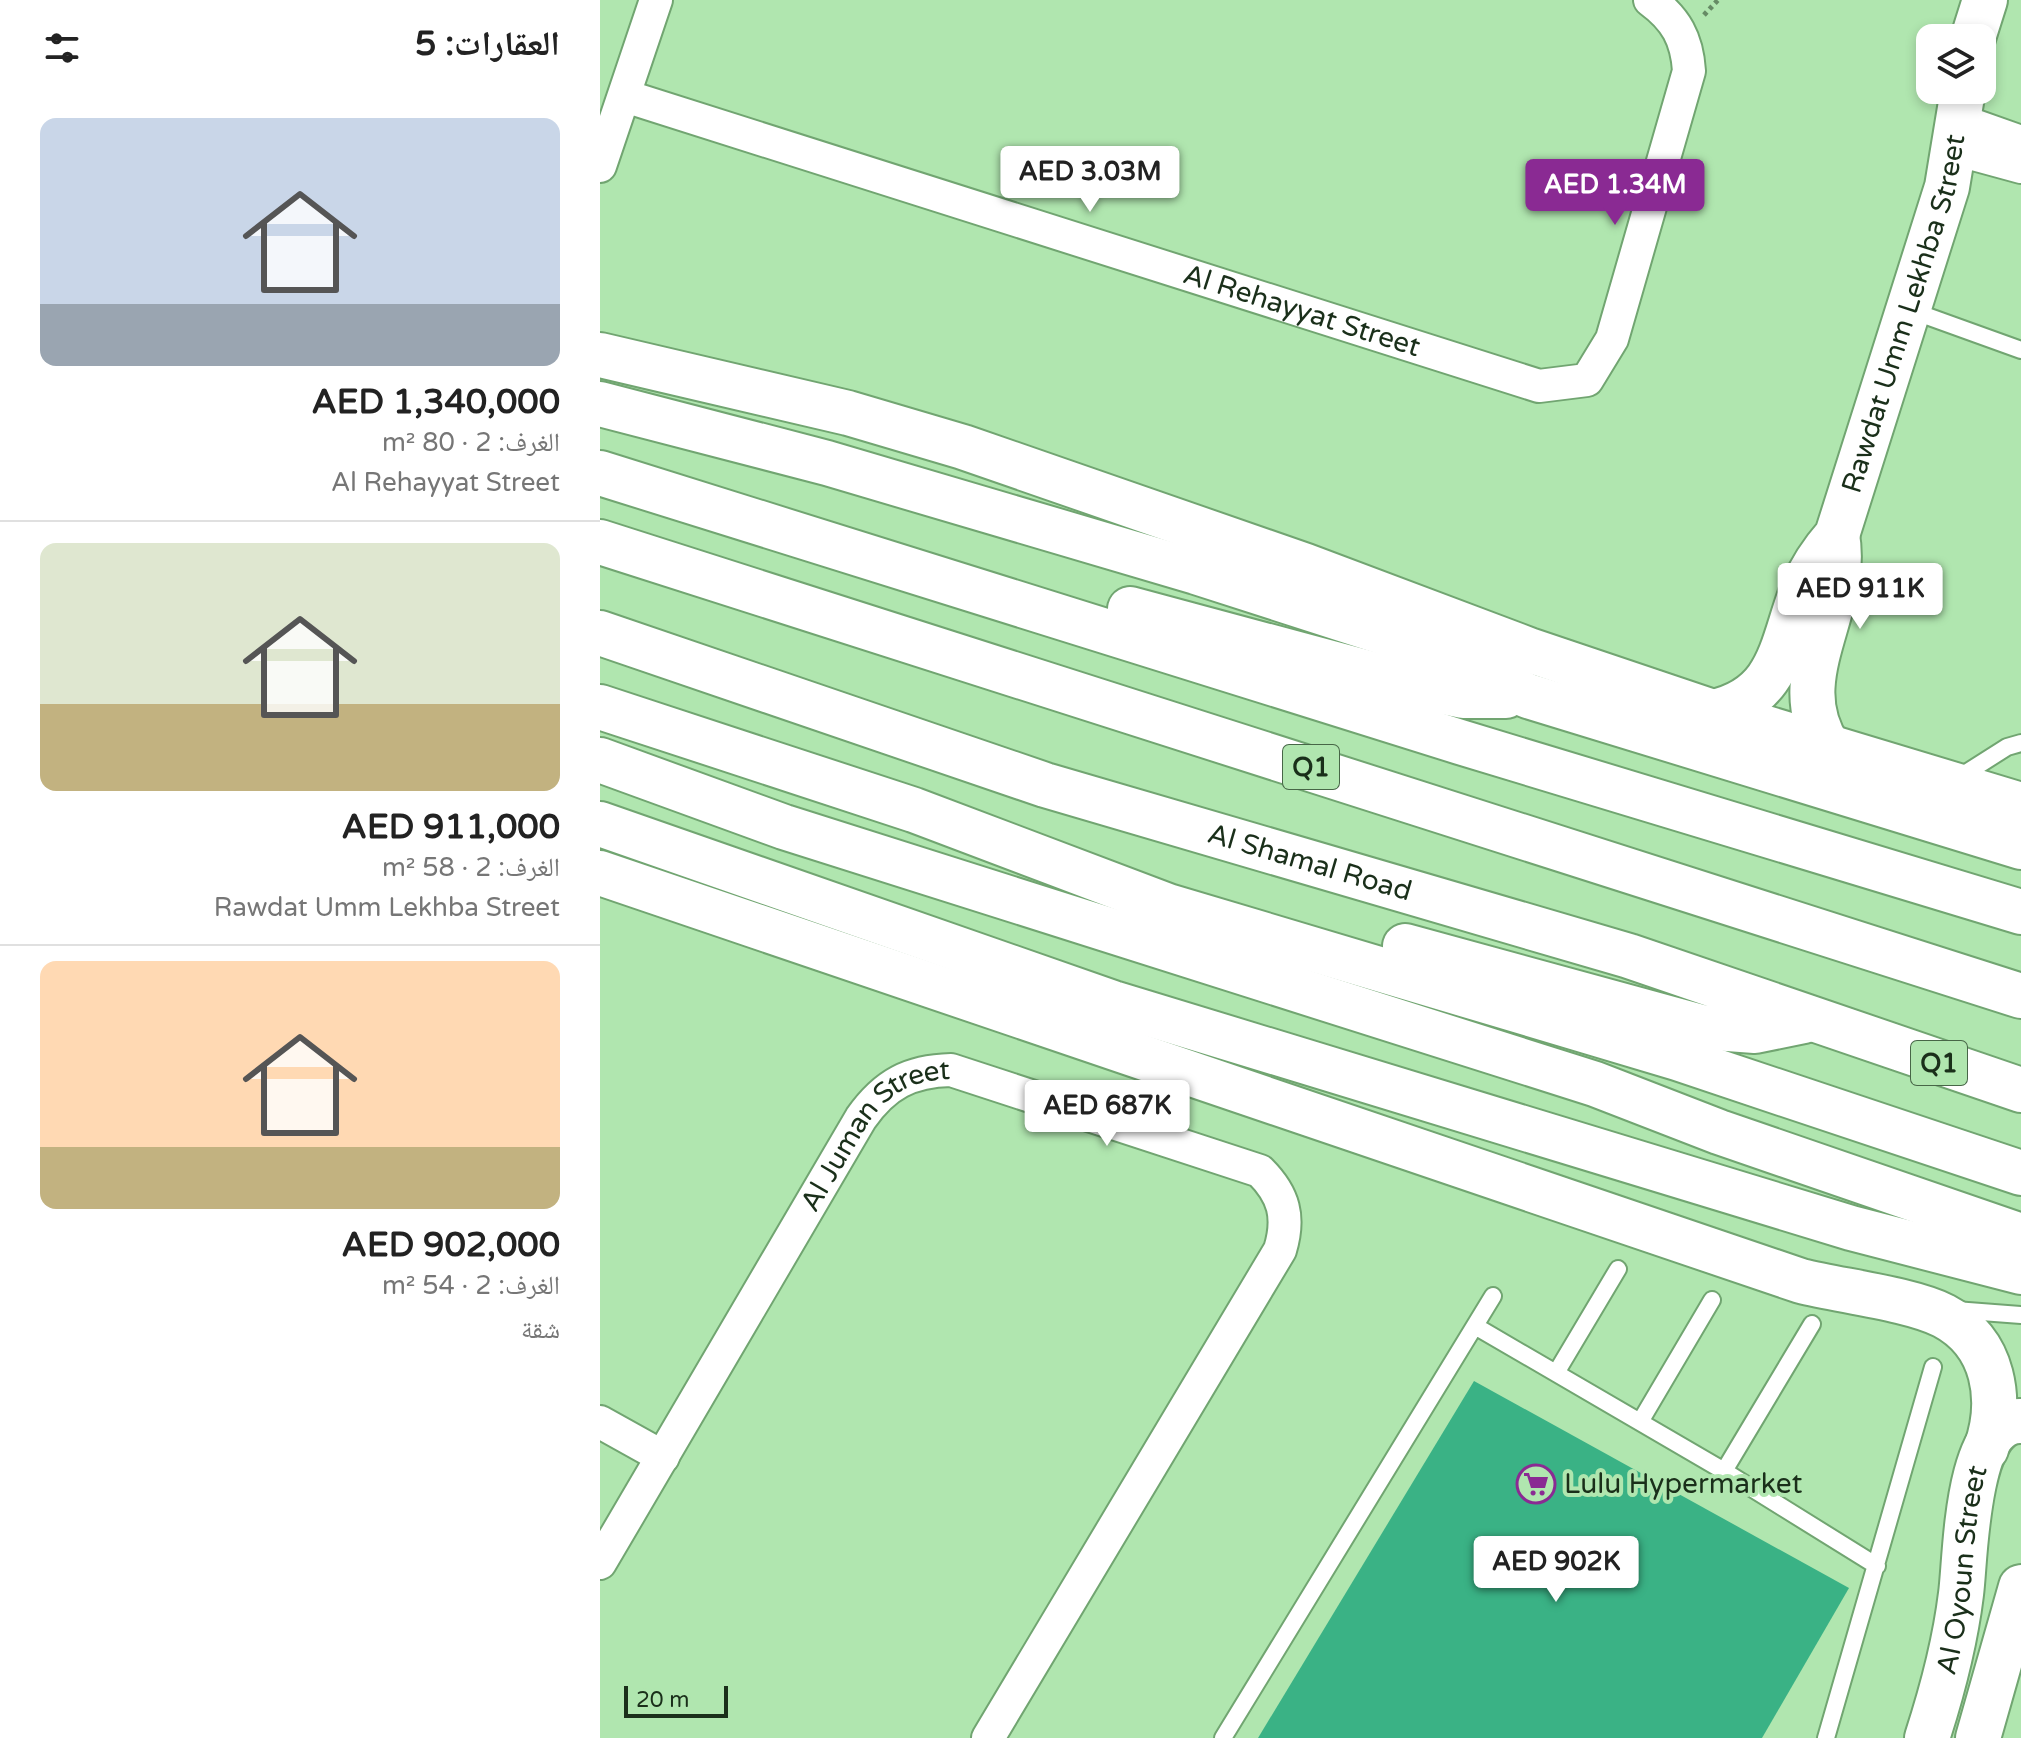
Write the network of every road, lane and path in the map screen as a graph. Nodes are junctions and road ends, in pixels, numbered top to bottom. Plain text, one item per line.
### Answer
1 (656, 0) edge
2 (1650, 0) edge
3 (1985, 0) edge
4 (1977, 24) edge
5 (625, 96) junction
6 (1959, 120) edge
7 (2021, 142) edge
8 (600, 166) edge
9 (2021, 167) edge
10 (1907, 309) junction
11 (2021, 350) edge
12 (600, 355) edge
13 (600, 404) edge
14 (600, 473) edge
15 (1837, 535) junction
16 (600, 542) edge
17 (923, 574) junction
18 (600, 633) edge
19 (1528, 696) junction
20 (600, 707) edge
21 (1713, 712) junction
22 (2021, 743) edge
23 (1829, 748) junction
24 (600, 760) edge
25 (1951, 783) junction
26 (2021, 805) edge
27 (600, 824) edge
28 (2021, 847) edge
29 (1073, 867) junction
30 (600, 873) edge
31 (2021, 912) edge
32 (2021, 996) edge
33 (1808, 1020) junction
34 (1595, 1084) junction
35 (2021, 1090) edge
36 (1898, 1132) junction
37 (2021, 1173) edge
38 (2021, 1236) edge
39 (1618, 1269) dead end
40 (2021, 1272) edge
41 (1493, 1296) dead end
42 (1712, 1300) dead end
43 (1921, 1307) junction
44 (2021, 1315) edge
45 (1812, 1324) dead end
46 (1475, 1326) junction
47 (1933, 1367) dead end
48 (1556, 1373) junction
49 (2021, 1421) edge
50 (600, 1422) edge
51 (1640, 1422) junction
52 (1986, 1449) junction
53 (663, 1457) junction
54 (1724, 1471) junction
55 (600, 1563) edge
56 (1877, 1566) junction
57 (2021, 1587) edge
58 (988, 1738) edge
59 (1223, 1738) edge
60 (1826, 1738) edge
61 (1927, 1738) edge
62 (1978, 1738) edge

1 - 5 street
2 - 5 street, Al Rehayyat Street
3 - 4 main road
5 - 8 street
6 - 7 street
6 - 9 street
6 - 10 main road, Rawdat Umm Lekhba Street
10 - 11 lane
10 - 15 main road, Rawdat Umm Lekhba Street
12 - 21 main road
13 - 19 main road
14 - 17 main road
15 - 21 main road, Rawdat Umm Lekhba Street
15 - 23 main road, Rawdat Umm Lekhba Street
16 - 32 main road, Q1
17 - 19 main road
17 - 31 main road
18 - 33 main road, Al Shamal Road / Q1
19 - 28 main road
20 - 29 main road
21 - 23 main road
22 - 25 lane
23 - 25 main road
24 - 34 main road
25 - 26 main road
27 - 40 main road
29 - 33 main road
29 - 36 main road
30 - 43 main road
33 - 35 main road, Al Shamal Road / Q1
34 - 36 main road
34 - 38 main road
36 - 37 main road
39 - 48 lane
41 - 46 lane
42 - 51 lane
43 - 44 lane
43 - 52 main road
45 - 54 lane
46 - 48 lane
46 - 59 lane
47 - 56 lane
48 - 51 lane
49 - 52 main road, Al Oyoun Street
50 - 53 street
51 - 54 lane
52 - 61 main road, Al Oyoun Street
53 - 55 street, Al Juman Street
53 - 58 street, Al Juman Street
54 - 56 lane
56 - 60 lane
57 - 62 main road, Al Oyoun Street

